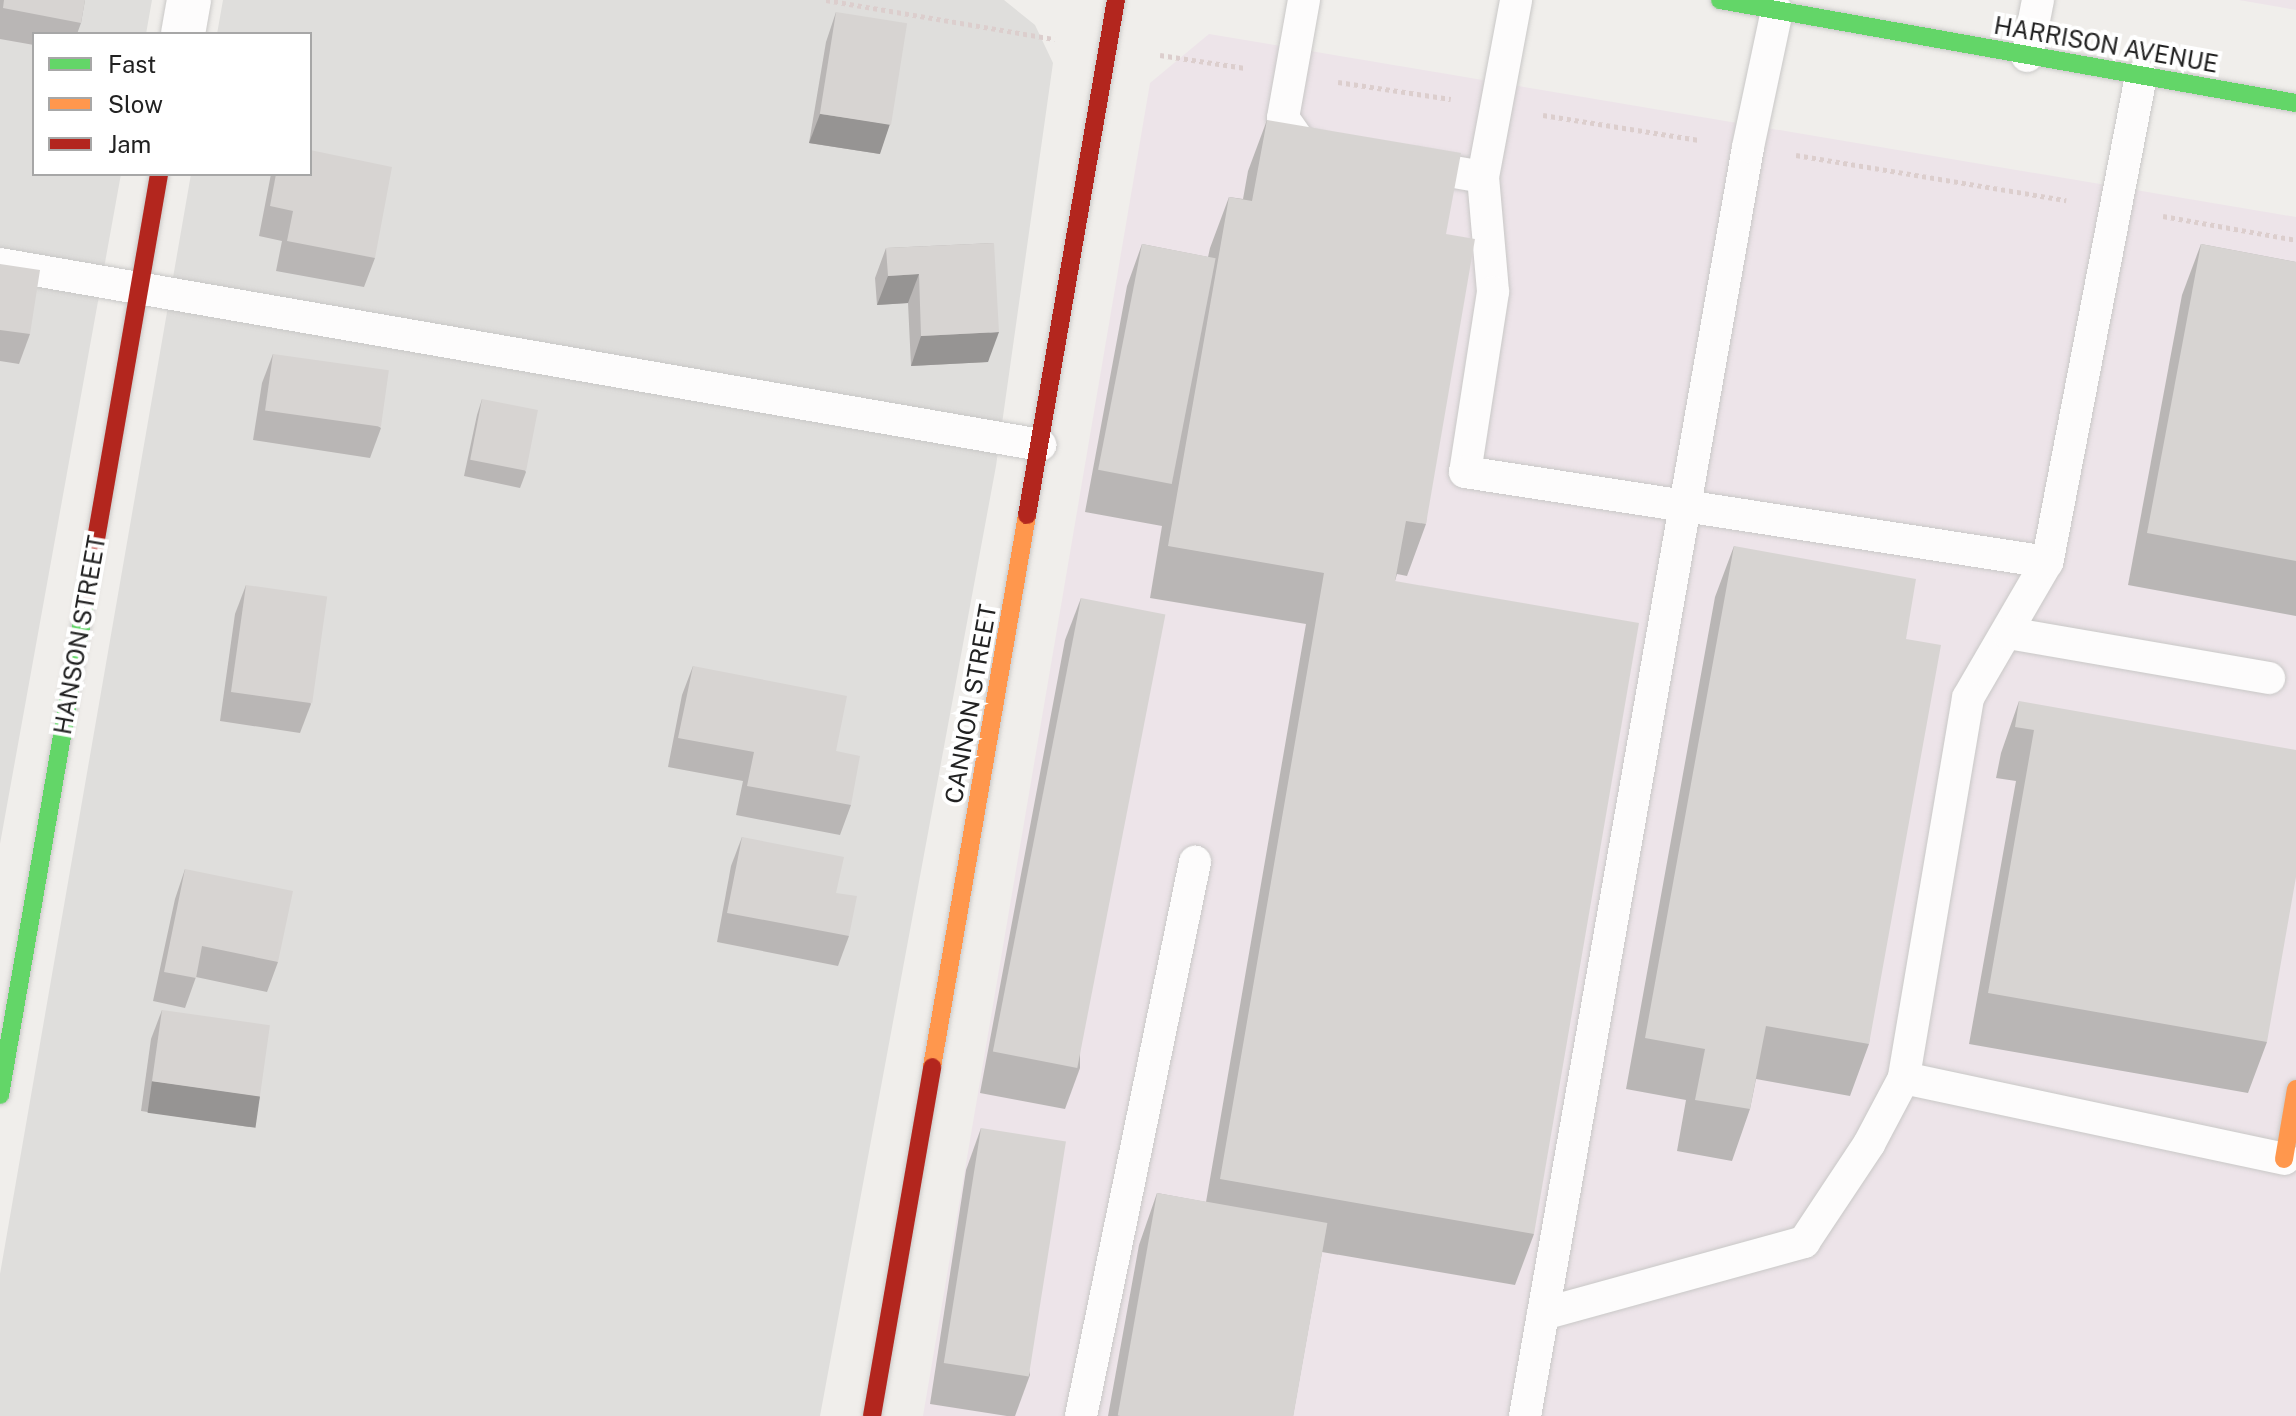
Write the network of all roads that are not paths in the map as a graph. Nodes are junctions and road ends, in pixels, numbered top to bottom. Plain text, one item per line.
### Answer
1 (189, 0) edge
2 (1116, 0) edge
3 (1304, 0) edge
4 (1516, 0) edge
5 (1720, 0) edge
6 (2038, 0) edge
7 (1777, 11) junction
8 (183, 32) edge
9 (2027, 56) junction
10 (2141, 76) junction
11 (2296, 103) edge
12 (159, 176) edge
13 (1483, 177) junction
14 (0, 264) edge
15 (140, 289) junction
16 (1040, 445) junction
17 (1685, 504) junction
18 (2047, 562) junction
19 (2008, 633) junction
20 (2269, 678) dead end
21 (1195, 862) dead end
22 (1904, 1078) junction
23 (2296, 1089) edge
24 (0, 1095) edge
25 (2284, 1159) joint
26 (1543, 1314) junction
27 (872, 1416) edge
28 (1081, 1416) edge
29 (1525, 1416) edge

1 - 8 street
2 - 16 street, CANNON STREET
3 - 13 lane
4 - 13 lane
5 - 7 street, HARRISON AVENUE
6 - 9 lane
7 - 9 street, HARRISON AVENUE
7 - 17 lane
9 - 10 street, HARRISON AVENUE
10 - 11 street, HARRISON AVENUE
10 - 18 lane
12 - 15 street, HANSON STREET
13 - 17 lane
14 - 15 lane
15 - 16 lane
15 - 24 street, HANSON STREET
16 - 27 street, CANNON STREET
17 - 18 lane
17 - 26 lane
18 - 19 lane
19 - 20 lane
19 - 22 lane
21 - 28 lane
22 - 25 lane
22 - 26 lane
23 - 25 street
26 - 29 lane

